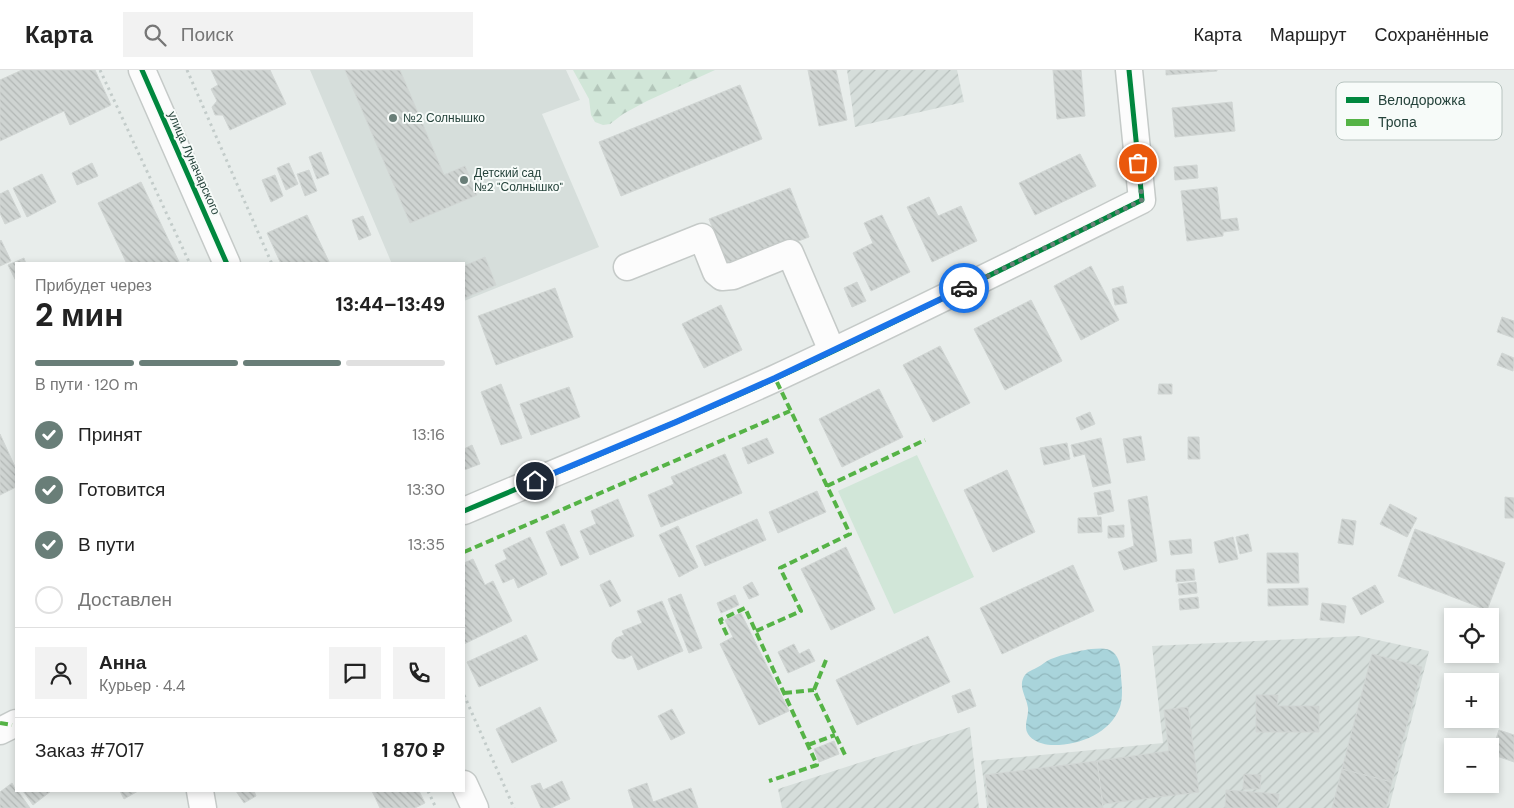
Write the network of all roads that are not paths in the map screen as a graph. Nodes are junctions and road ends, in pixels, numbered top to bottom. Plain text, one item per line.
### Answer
1 (142, 70) edge
2 (1129, 70) edge
3 (226, 262) edge
4 (627, 267) dead end
5 (832, 351) junction
6 (465, 511) edge
7 (15, 724) edge
8 (0, 731) edge
9 (465, 786) edge
10 (200, 792) edge
11 (203, 808) edge
12 (475, 808) edge

1 - 3 street, улица Луначарского
2 - 5 street
4 - 5 street
5 - 6 street
7 - 8 street
9 - 12 street
10 - 11 street

